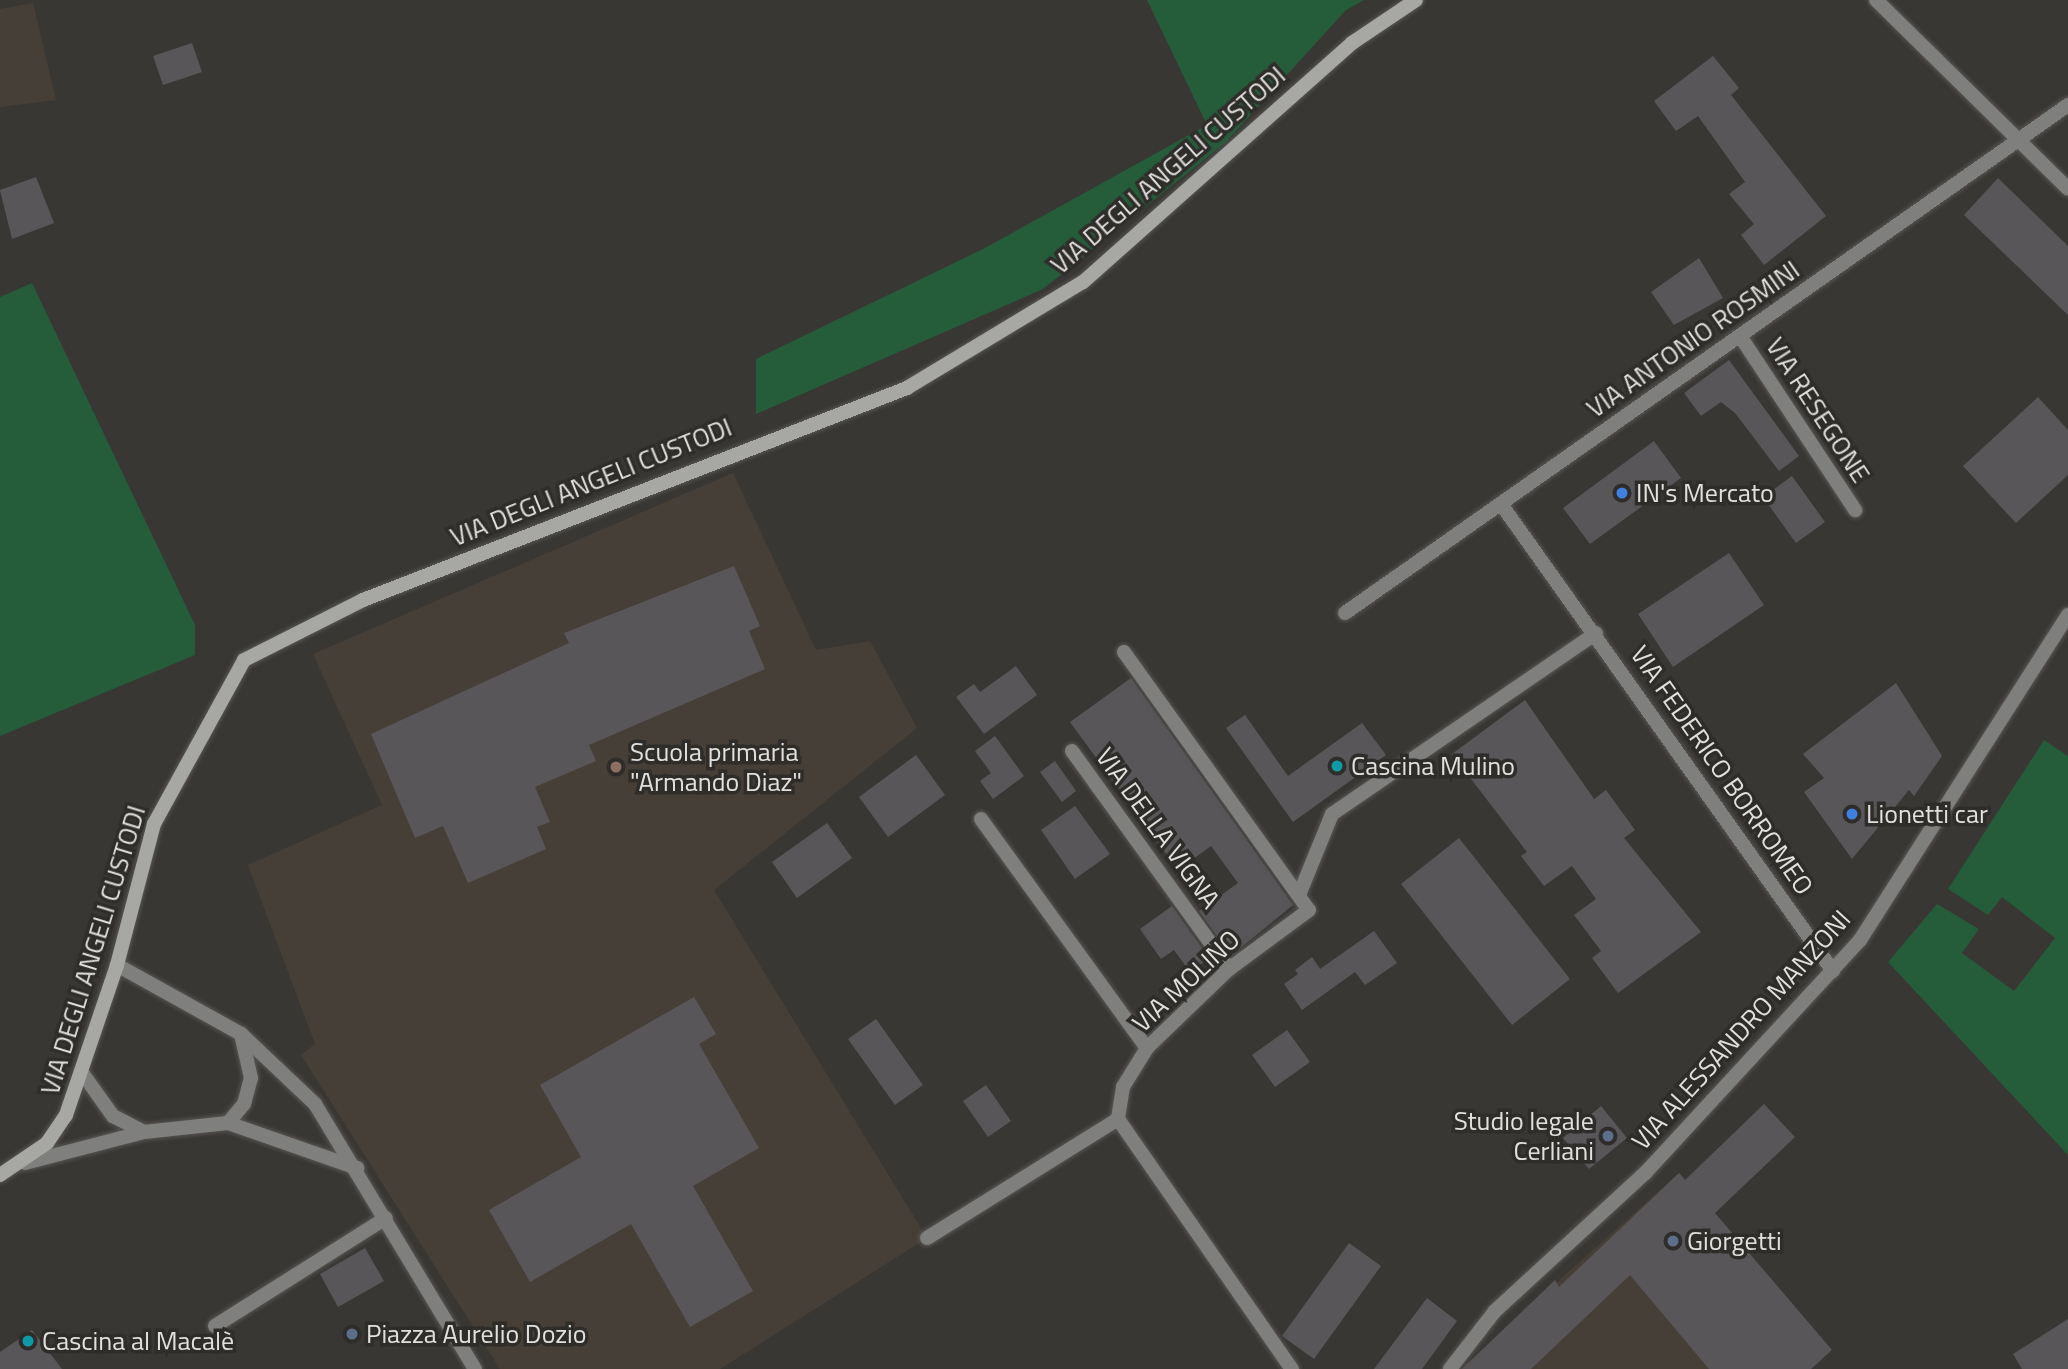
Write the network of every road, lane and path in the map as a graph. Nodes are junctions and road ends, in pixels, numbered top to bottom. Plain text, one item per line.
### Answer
1 (1416, 0) edge
2 (1875, 0) edge
3 (2068, 105) edge
4 (2017, 139) junction
5 (2068, 189) edge
6 (1741, 337) junction
7 (1501, 504) junction
8 (1856, 510) dead end
9 (1345, 613) dead end
10 (2068, 615) edge
11 (1596, 633) junction
12 (1124, 652) dead end
13 (1072, 751) dead end
14 (981, 819) dead end
15 (1299, 895) junction
16 (117, 965) junction
17 (1229, 969) junction
18 (1833, 971) junction
19 (242, 1034) junction
20 (1147, 1048) junction
21 (83, 1073) junction
22 (1118, 1119) junction
23 (228, 1122) junction
24 (144, 1132) junction
25 (25, 1163) junction
26 (357, 1168) junction
27 (0, 1175) edge
28 (386, 1218) junction
29 (927, 1238) dead end
30 (215, 1326) dead end
31 (475, 1369) edge
32 (1292, 1369) edge
33 (1450, 1369) edge

1 - 16 street, VIA DEGLI ANGELI CUSTODI
2 - 4 street
3 - 4 street, VIA ANTONIO ROSMINI
4 - 5 street
4 - 6 street, VIA ANTONIO ROSMINI
6 - 7 street, VIA ANTONIO ROSMINI
6 - 8 street, VIA RESEGONE
7 - 9 street, VIA ANTONIO ROSMINI
7 - 11 street, VIA FEDERICO BORROMEO
10 - 18 street, VIA ALESSANDRO MANZONI
11 - 15 street, VIA FEDERICO BORROMEO
11 - 18 street, VIA FEDERICO BORROMEO
12 - 15 street
13 - 17 street, VIA DELLA VIGNA
14 - 20 street
15 - 17 street, VIA MOLINO
16 - 19 street
16 - 21 street, VIA DEGLI ANGELI CUSTODI
17 - 20 street, VIA MOLINO
18 - 33 street, VIA ALESSANDRO MANZONI
19 - 23 street
19 - 26 street
20 - 22 street, VIA MOLINO
21 - 24 street
21 - 25 street, VIA DEGLI ANGELI CUSTODI
22 - 29 street
22 - 32 street
23 - 24 street
23 - 26 street
24 - 25 street
25 - 27 street, VIA DEGLI ANGELI CUSTODI
26 - 28 street
28 - 30 street
28 - 31 street

